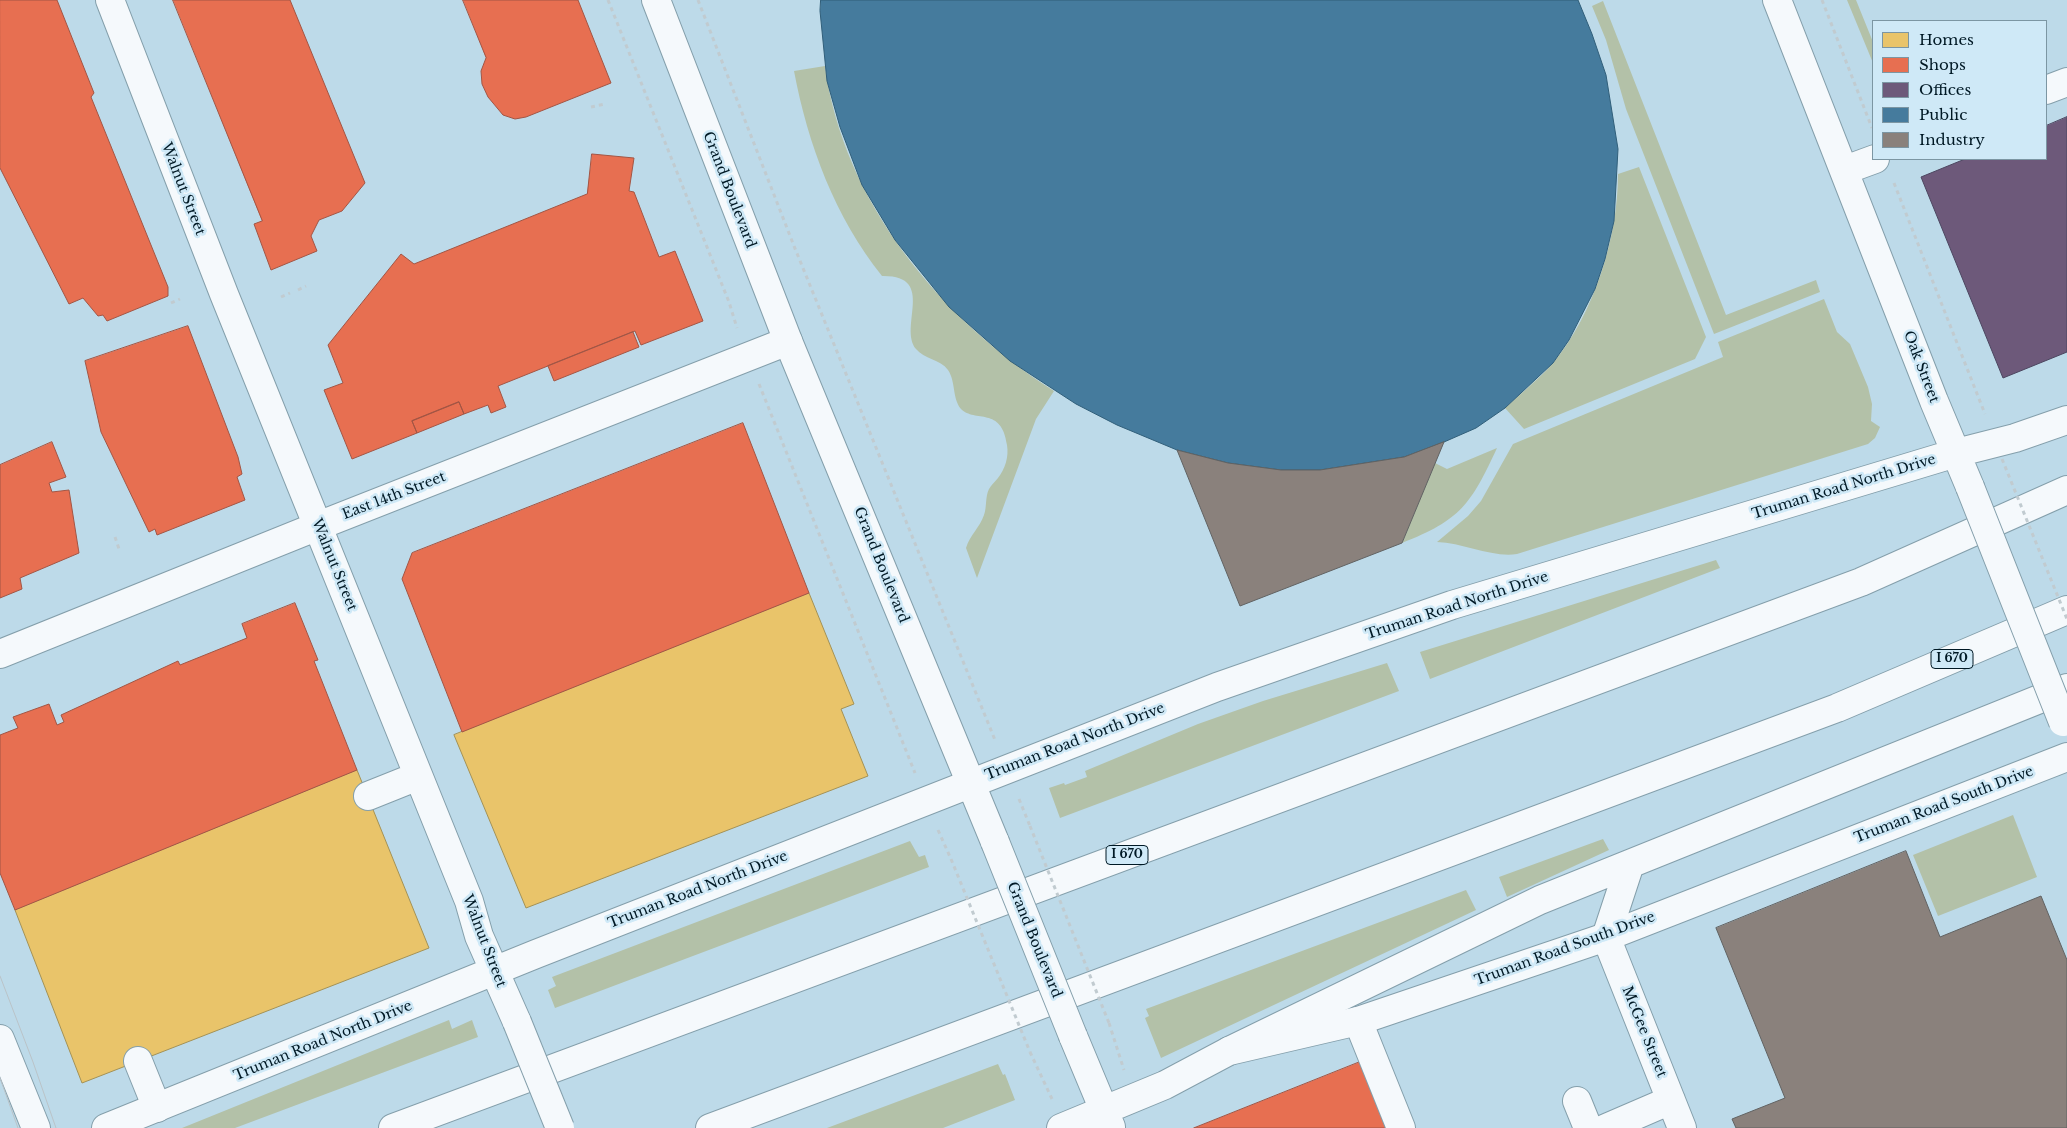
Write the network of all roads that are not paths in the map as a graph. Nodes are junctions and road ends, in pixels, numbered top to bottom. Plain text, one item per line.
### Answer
1 (110, 0) edge
2 (656, 0) edge
3 (1777, 0) edge
4 (2067, 82) edge
5 (2047, 90) edge
6 (1883, 168) edge
7 (1845, 170) junction
8 (788, 341) junction
9 (2067, 420) edge
10 (1956, 453) junction
11 (2067, 490) edge
12 (318, 526) junction
13 (2067, 610) edge
14 (0, 654) edge
15 (2067, 688) edge
16 (2065, 728) edge
17 (2067, 757) edge
18 (418, 776) junction
19 (971, 782) junction
20 (368, 796) dead end
21 (1630, 864) junction
22 (1606, 937) junction
23 (494, 971) junction
24 (1358, 1021) junction
25 (0, 1039) edge
26 (1229, 1051) junction
27 (138, 1061) dead end
28 (1671, 1100) junction
29 (1577, 1101) dead end
30 (157, 1108) junction
31 (1108, 1119) edge
32 (1062, 1127) edge
33 (36, 1128) edge
34 (106, 1128) edge
35 (393, 1128) edge
36 (560, 1128) edge
37 (710, 1128) edge
38 (1401, 1128) edge
39 (1588, 1128) edge
40 (1606, 1128) edge
41 (1682, 1128) edge

1 - 12 main road, Walnut Street
2 - 8 main road, Grand Boulevard
3 - 7 main road, Oak Street
4 - 5 main road
6 - 7 main road
7 - 10 main road, Oak Street
8 - 12 main road, East 14th Street
8 - 19 main road, Grand Boulevard
9 - 10 main road, Truman Road North Drive
10 - 16 main road, Oak Street, bridge
10 - 19 main road, Truman Road North Drive
11 - 35 main road, I 670
12 - 14 main road, East 14th Street
12 - 18 main road, Walnut Street
13 - 37 main road, I 670
15 - 21 main road
17 - 22 main road, Truman Road South Drive
18 - 20 main road
18 - 23 main road, Walnut Street
19 - 23 main road, Truman Road North Drive
19 - 31 main road, Grand Boulevard, bridge
21 - 22 main road
21 - 26 main road
22 - 24 main road, Truman Road South Drive
22 - 28 main road, McGee Street
23 - 30 main road, Truman Road North Drive
23 - 36 main road, Walnut Street, bridge
24 - 26 main road, Truman Road South Drive
24 - 38 main road
25 - 33 main road
26 - 31 main road, Truman Road South Drive
27 - 30 main road
28 - 40 main road
28 - 41 main road, McGee Street
29 - 39 main road
30 - 34 main road, Truman Road North Drive
31 - 32 main road, Truman Road South Drive

